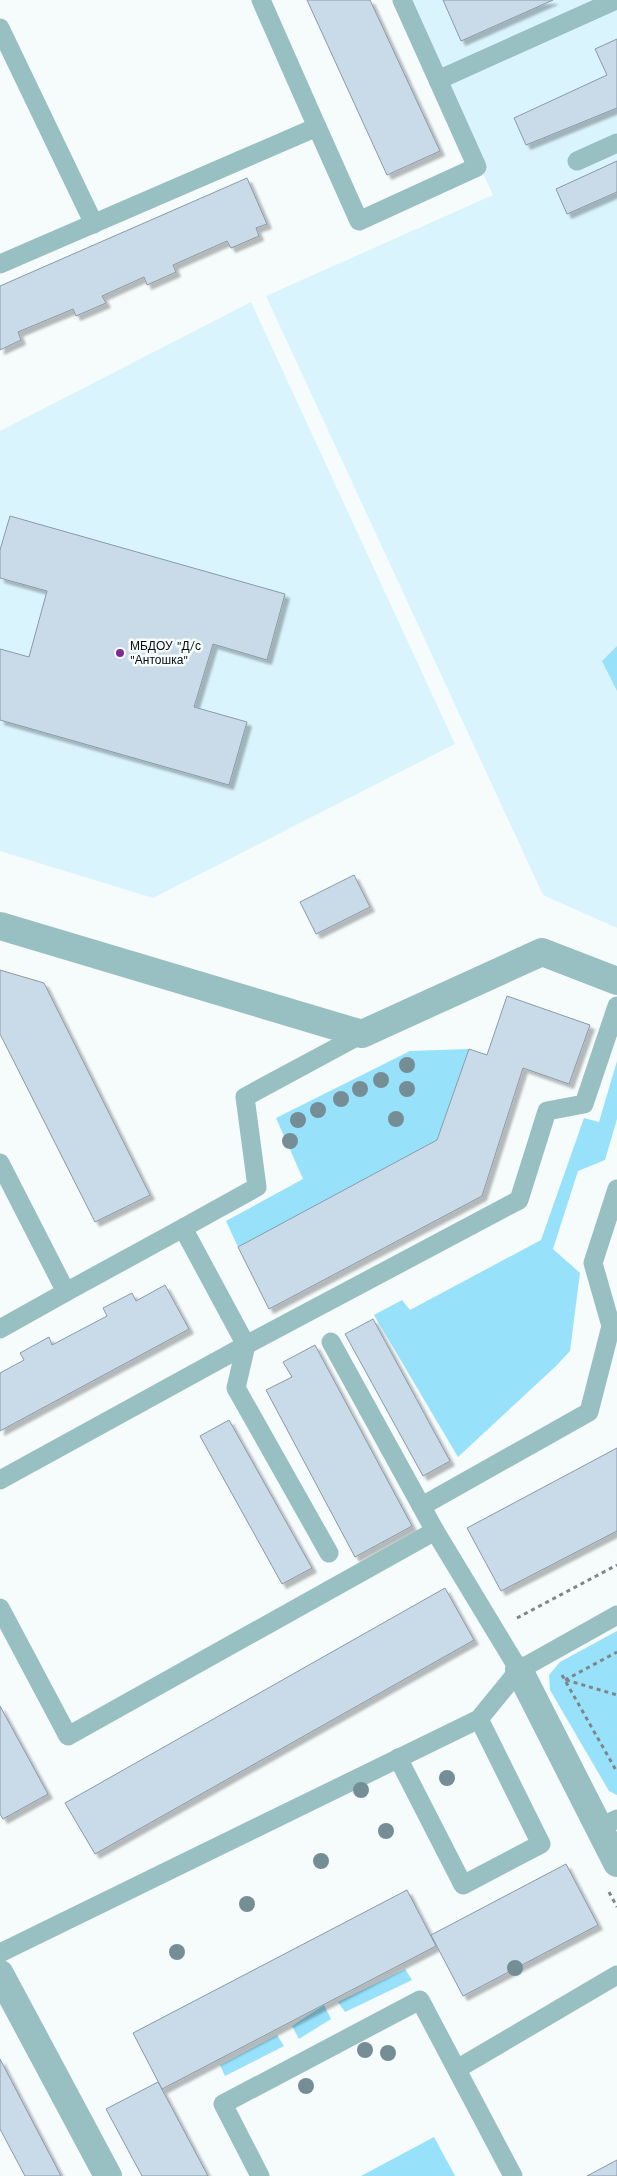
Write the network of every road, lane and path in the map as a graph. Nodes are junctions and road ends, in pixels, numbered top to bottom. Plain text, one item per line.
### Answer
1 (260, 0) edge
2 (402, 0) edge
3 (616, 0) edge
4 (0, 28) edge
5 (438, 80) junction
6 (317, 127) junction
7 (617, 143) edge
8 (577, 160) dead end
9 (94, 224) junction
10 (0, 264) edge
11 (0, 926) edge
12 (617, 981) edge
13 (617, 1006) edge
14 (362, 1034) junction
15 (0, 1163) edge
16 (617, 1189) edge
17 (183, 1228) junction
18 (66, 1292) junction
19 (0, 1329) edge
20 (332, 1342) dead end
21 (246, 1345) junction
22 (0, 1480) edge
23 (422, 1506) junction
24 (435, 1531) junction
25 (329, 1553) dead end
26 (617, 1565) edge
27 (0, 1608) edge
28 (617, 1615) edge
29 (510, 1622) dead end
30 (617, 1652) edge
31 (550, 1653) junction
32 (519, 1670) junction
33 (565, 1680) junction
34 (617, 1695) edge
35 (479, 1719) junction
36 (398, 1758) junction
37 (617, 1772) edge
38 (608, 1824) edge
39 (617, 1863) edge
40 (0, 1953) edge
41 (0, 1974) edge
42 (617, 1975) edge
43 (457, 2069) junction
44 (108, 2176) edge
45 (260, 2176) edge
46 (514, 2176) edge

1 - 6 lane
2 - 5 lane
3 - 5 lane
4 - 9 lane
5 - 6 lane
6 - 9 lane
7 - 8 lane
9 - 10 lane
11 - 14 street
12 - 14 street
13 - 21 lane
14 - 17 lane
15 - 18 lane
16 - 23 lane
17 - 18 lane
17 - 21 lane
18 - 19 lane
20 - 23 lane
21 - 22 lane
21 - 25 lane
23 - 24 lane
24 - 27 lane
24 - 32 lane
26 - 29 path
28 - 31 lane
30 - 33 path
31 - 32 lane
31 - 33 path
32 - 35 lane
32 - 38 street
33 - 34 path
33 - 37 path
35 - 36 lane
35 - 36 lane
36 - 40 lane
38 - 39 street
41 - 44 street
42 - 43 lane
43 - 45 lane
43 - 46 lane

